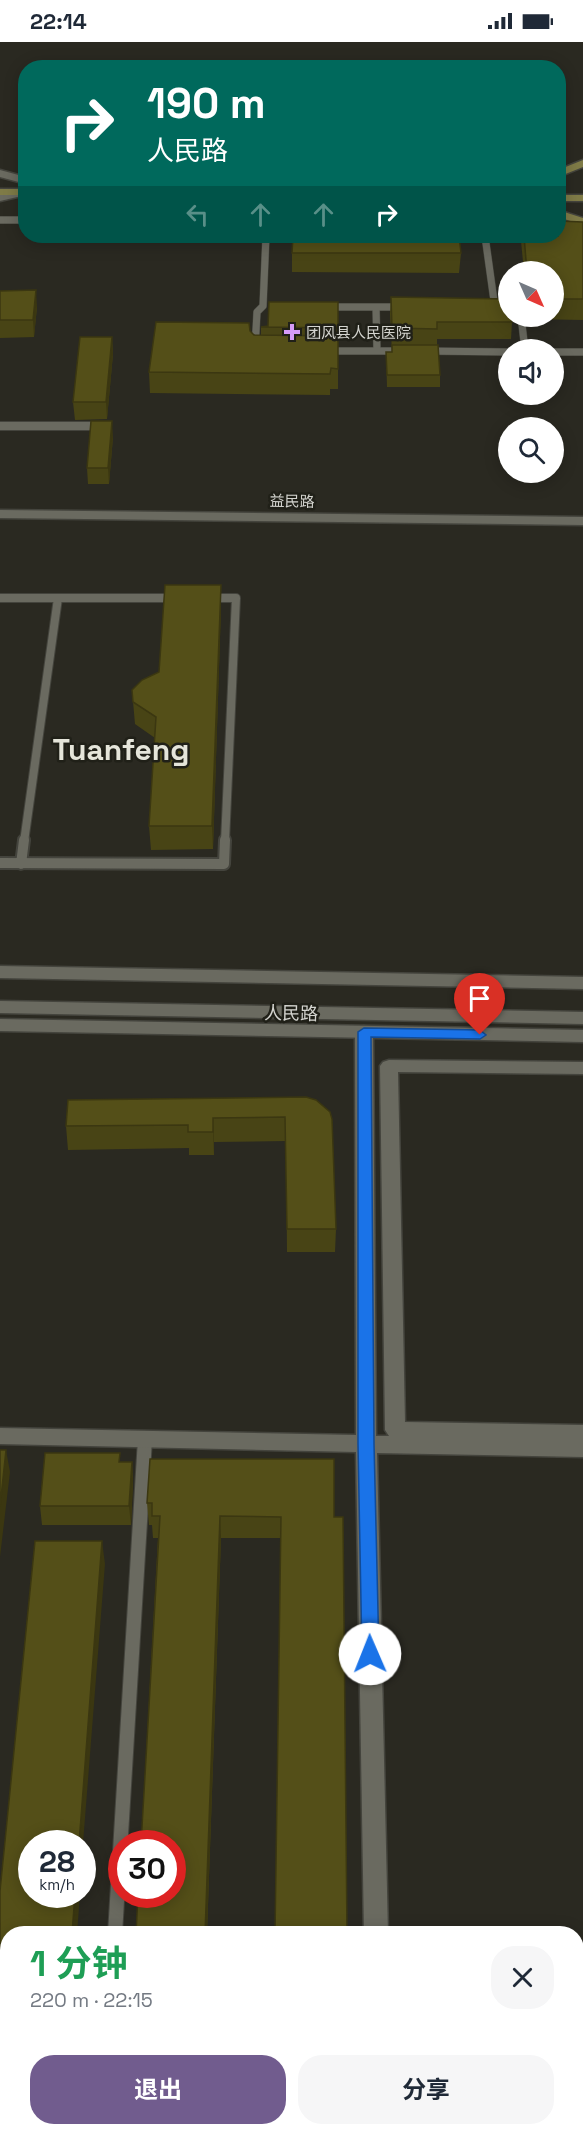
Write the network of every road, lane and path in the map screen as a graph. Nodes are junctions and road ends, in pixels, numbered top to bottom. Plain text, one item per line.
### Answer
1 (583, 163) edge
2 (566, 170) edge
3 (0, 173) edge
4 (18, 179) edge
5 (0, 181) edge
6 (18, 181) edge
7 (566, 188) edge
8 (583, 188) edge
9 (0, 192) edge
10 (18, 192) edge
11 (18, 194) edge
12 (0, 198) edge
13 (566, 198) edge
14 (583, 198) edge
15 (566, 216) edge
16 (0, 220) edge
17 (18, 220) edge
18 (583, 222) edge
19 (266, 243) edge
20 (485, 243) edge
21 (263, 306) junction
22 (274, 306) edge
23 (320, 307) edge
24 (376, 307) junction
25 (412, 307) edge
26 (483, 308) edge
27 (266, 350) edge
28 (321, 351) edge
29 (377, 351) junction
30 (498, 352) edge
31 (564, 352) edge
32 (583, 352) edge
33 (0, 426) edge
34 (100, 426) edge
35 (0, 514) edge
36 (583, 521) edge
37 (0, 598) edge
38 (58, 598) junction
39 (189, 598) edge
40 (201, 598) edge
41 (0, 863) edge
42 (21, 864) junction
43 (0, 972) edge
44 (583, 983) edge
45 (0, 1007) edge
46 (583, 1018) edge
47 (0, 1025) edge
48 (364, 1032) junction
49 (583, 1036) edge
50 (583, 1068) edge
51 (583, 1433) edge
52 (0, 1436) edge
53 (145, 1439) junction
54 (366, 1444) junction
55 (583, 1449) edge
56 (115, 1926) edge
57 (376, 1926) edge

1 - 2 main road
3 - 4 street
5 - 6 main road
7 - 8 main road
9 - 10 main road
11 - 12 street
13 - 14 main road
15 - 18 main road
16 - 17 lane
19 - 21 lane
20 - 26 lane
21 - 22 lane
21 - 27 lane
23 - 24 lane
24 - 25 lane
24 - 29 lane
28 - 29 lane
29 - 30 lane
31 - 32 lane
33 - 34 lane
35 - 36 street, 益民路
37 - 38 lane
38 - 39 lane
38 - 42 lane
40 - 42 lane
41 - 42 lane
43 - 44 street
45 - 46 street, 人民路
47 - 48 street, 人民路
48 - 49 street, 人民路
48 - 54 street
50 - 51 street
52 - 53 street
53 - 54 street
53 - 56 lane
54 - 55 street
54 - 57 street

